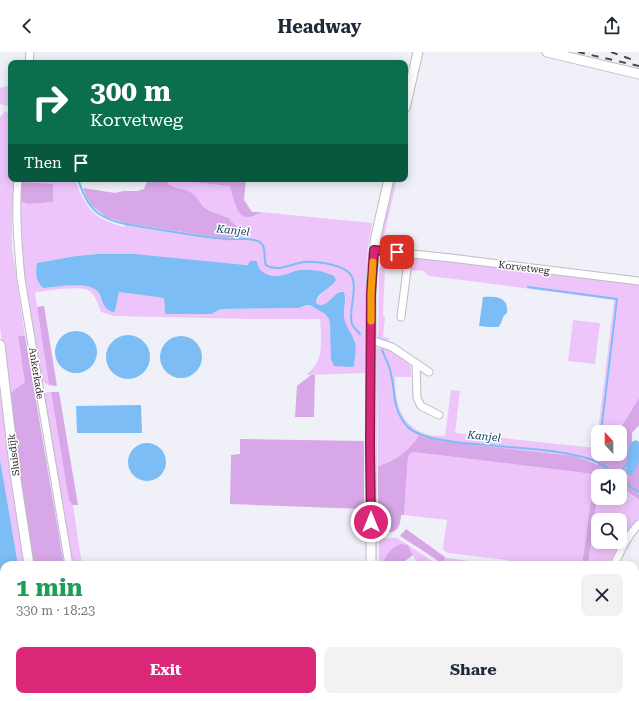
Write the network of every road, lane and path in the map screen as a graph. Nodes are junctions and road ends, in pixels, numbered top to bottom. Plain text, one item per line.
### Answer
1 (418, 52) edge
2 (548, 52) edge
3 (639, 74) edge
4 (408, 95) edge
5 (18, 182) edge
6 (388, 182) edge
7 (374, 250) junction
8 (409, 253) junction
9 (639, 281) edge
10 (401, 317) dead end
11 (371, 340) junction
12 (0, 345) edge
13 (416, 363) junction
14 (429, 372) dead end
15 (439, 415) dead end
16 (639, 524) edge
17 (29, 561) edge
18 (68, 561) edge
19 (371, 561) edge
20 (616, 561) edge

1 - 4 street
2 - 3 street
5 - 18 street, Ankerkade
6 - 7 street
7 - 8 street, Korvetweg
7 - 11 street
8 - 9 street, Korvetweg
8 - 10 street
11 - 13 street
11 - 19 street
12 - 17 street, Sluisdijk
13 - 14 street
13 - 15 street
16 - 20 street

